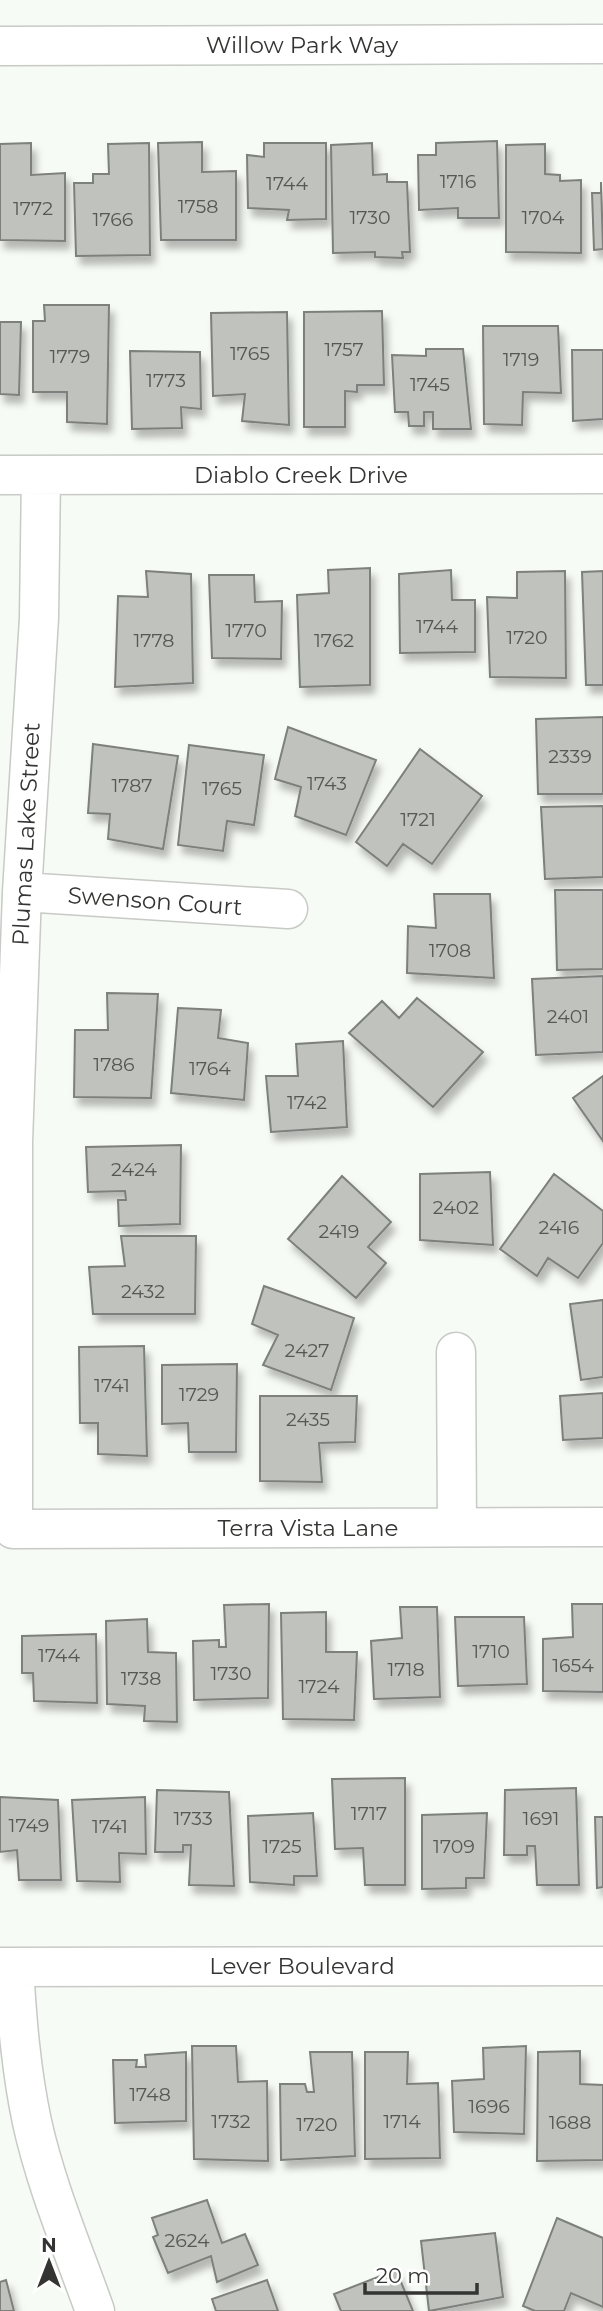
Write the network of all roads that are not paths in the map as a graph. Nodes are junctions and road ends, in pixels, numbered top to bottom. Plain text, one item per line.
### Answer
1 (603, 44) edge
2 (0, 46) edge
3 (603, 474) edge
4 (0, 475) edge
5 (41, 475) junction
6 (22, 892) junction
7 (288, 909) dead end
8 (456, 1352) dead end
9 (457, 1527) junction
10 (603, 1527) edge
11 (13, 1528) joint
12 (603, 1966) edge
13 (7, 1967) edge
14 (95, 2311) edge

1 - 2 street, Willow Park Way
3 - 5 street, Diablo Creek Drive
4 - 5 street, Diablo Creek Drive
5 - 6 street, Plumas Lake Street
6 - 7 street, Swenson Court
6 - 11 street, Plumas Lake Street
8 - 9 street
9 - 10 street, Terra Vista Lane
9 - 11 street, Terra Vista Lane
12 - 13 street, Lever Boulevard
13 - 14 street

